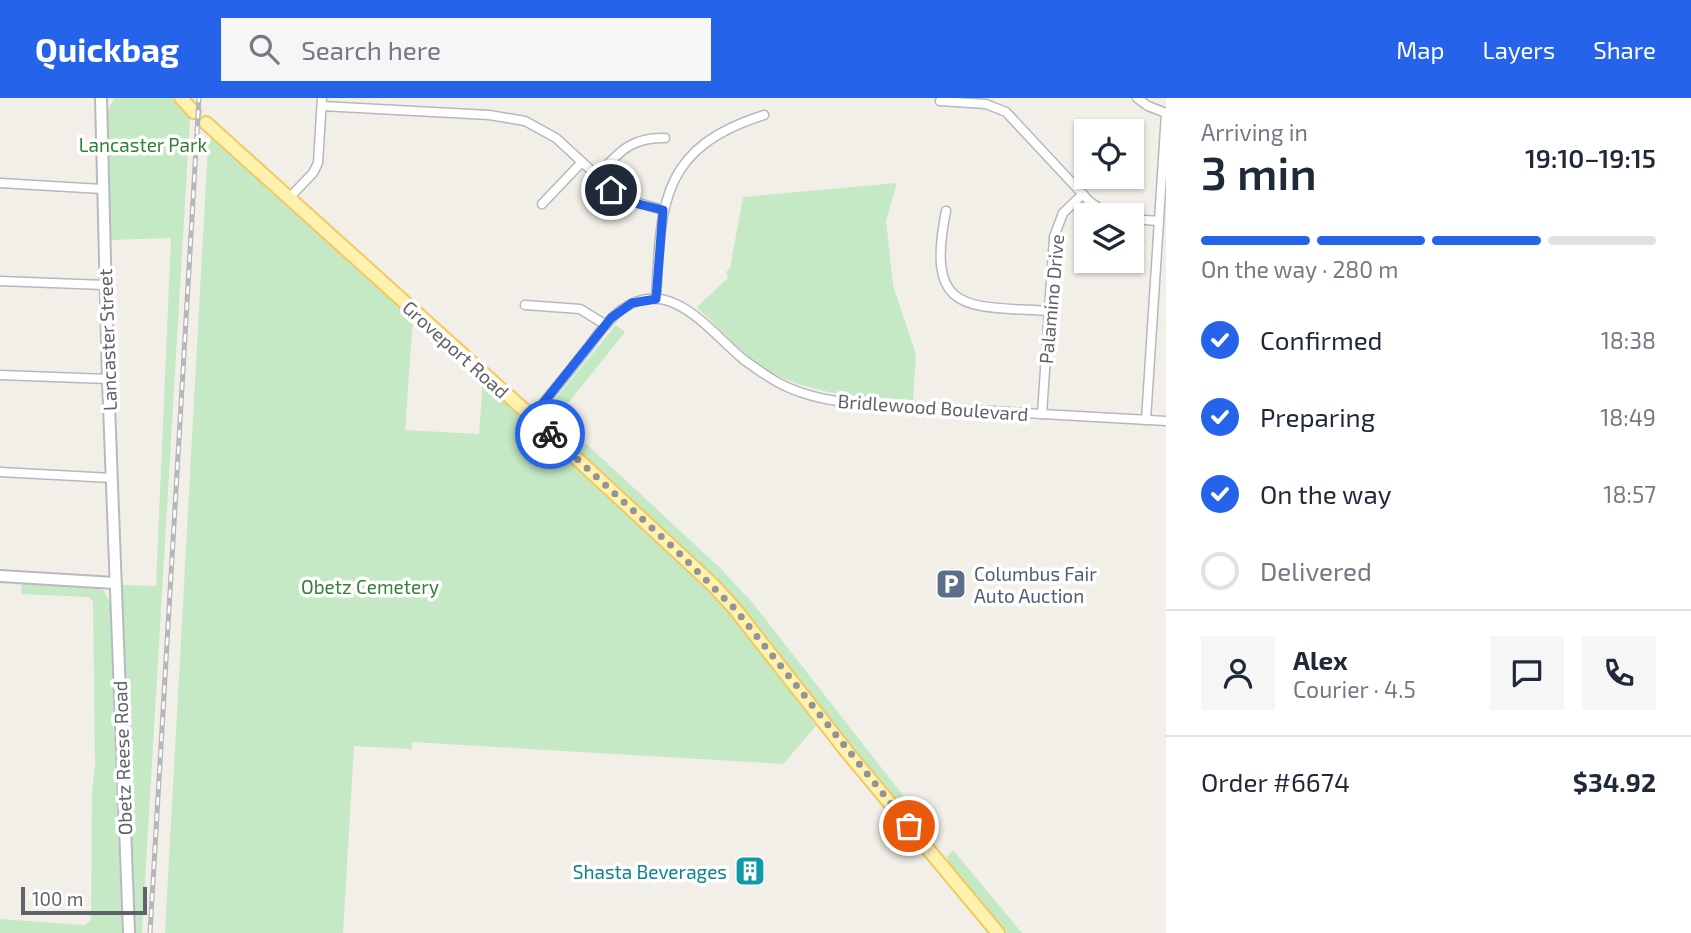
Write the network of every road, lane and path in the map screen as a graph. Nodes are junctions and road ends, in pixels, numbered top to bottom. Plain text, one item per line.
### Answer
1 (101, 98) edge
2 (181, 98) edge
3 (1137, 98) edge
4 (940, 101) dead end
5 (322, 102) edge
6 (194, 112) dead end
7 (1166, 113) edge
8 (764, 115) dead end
9 (206, 122) dead end
10 (665, 138) dead end
11 (582, 162) junction
12 (597, 176) junction
13 (0, 183) edge
14 (102, 189) junction
15 (1083, 194) junction
16 (289, 198) junction
17 (1093, 203) edge
18 (542, 204) dead end
19 (663, 210) junction
20 (946, 211) dead end
21 (1144, 219) edge
22 (1159, 220) junction
23 (0, 281) edge
24 (105, 285) junction
25 (656, 299) junction
26 (525, 305) dead end
27 (1049, 311) junction
28 (606, 325) junction
29 (0, 375) edge
30 (108, 379) junction
31 (1042, 414) junction
32 (532, 417) junction
33 (1146, 419) junction
34 (1166, 421) edge
35 (0, 472) edge
36 (112, 478) junction
37 (0, 576) edge
38 (115, 583) junction
39 (129, 933) edge
40 (998, 933) edge

1 - 14 street, Lancaster Street
2 - 6 main road
3 - 7 street
4 - 15 street
5 - 11 street
5 - 16 street
7 - 22 street
8 - 19 street
9 - 16 main road, Groveport Road
10 - 12 street
11 - 12 street
11 - 18 street
12 - 19 street
13 - 14 street
14 - 24 street, Lancaster Street
15 - 17 street
15 - 27 street, Palamino Drive
16 - 32 main road, Groveport Road
19 - 25 street
20 - 27 street
21 - 22 street
22 - 33 street
23 - 24 street
24 - 30 street, Lancaster Street
25 - 28 street
25 - 31 street, Bridlewood Boulevard
26 - 28 street
27 - 31 street, Palamino Drive
28 - 32 street
29 - 30 street
30 - 36 street, Lancaster Street
31 - 33 street, Bridlewood Boulevard
32 - 40 main road, Groveport Road
33 - 34 street, Bridlewood Boulevard
35 - 36 street
36 - 38 street, Lancaster Street
37 - 38 street
38 - 39 street, Obetz Reese Road

